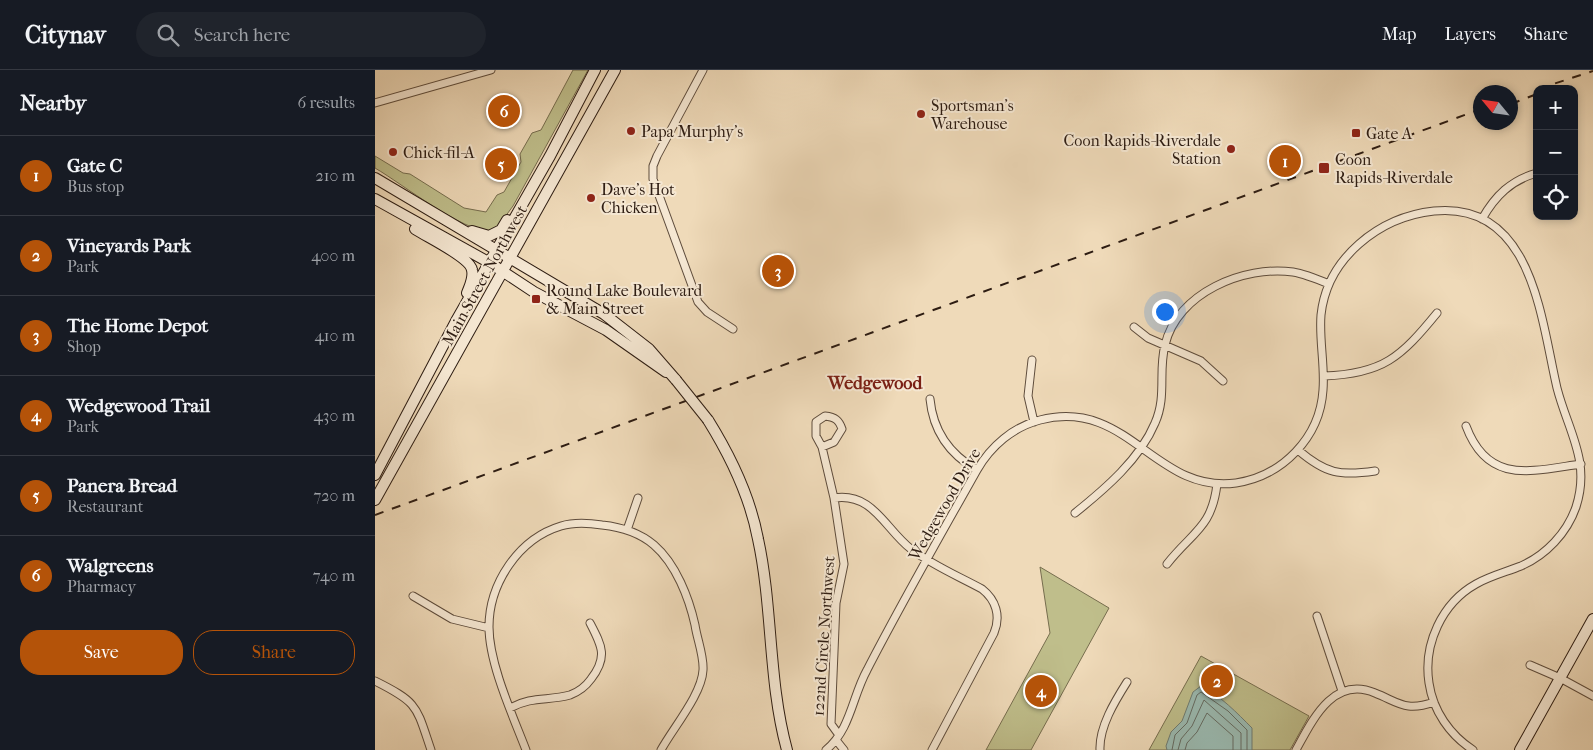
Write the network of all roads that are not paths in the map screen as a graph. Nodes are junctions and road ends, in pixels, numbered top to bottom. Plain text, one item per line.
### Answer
1 (491, 70) edge
2 (595, 70) edge
3 (615, 70) edge
4 (703, 70) edge
5 (375, 103) edge
6 (550, 156) junction
7 (1533, 175) edge
8 (375, 178) edge
9 (375, 199) edge
10 (392, 209) junction
11 (444, 219) junction
12 (1482, 219) junction
13 (497, 252) junction
14 (511, 259) junction
15 (489, 263) junction
16 (501, 272) junction
17 (1329, 284) junction
18 (465, 306) junction
19 (1437, 313) dead end
20 (1134, 327) dead end
21 (733, 329) dead end
22 (1165, 344) junction
23 (1032, 360) dead end
24 (1324, 376) junction
25 (676, 380) junction
26 (1223, 381) dead end
27 (930, 399) dead end
28 (1034, 422) junction
29 (1466, 426) dead end
30 (1141, 446) junction
31 (822, 447) junction
32 (1299, 450) junction
33 (1581, 464) junction
34 (977, 470) junction
35 (1375, 471) dead end
36 (375, 475) edge
37 (1217, 484) junction
38 (377, 497) edge
39 (638, 498) dead end
40 (834, 498) junction
41 (1075, 513) dead end
42 (627, 530) junction
43 (928, 559) junction
44 (1167, 564) dead end
45 (413, 596) dead end
46 (1317, 616) dead end
47 (1593, 619) edge
48 (590, 623) dead end
49 (489, 628) junction
50 (1530, 665) dead end
51 (1560, 678) junction
52 (375, 682) edge
53 (1127, 682) dead end
54 (1342, 691) junction
55 (1593, 696) edge
56 (1433, 702) junction
57 (510, 708) junction
58 (838, 738) junction
59 (431, 750) edge
60 (526, 750) edge
61 (661, 750) edge
62 (787, 750) edge
63 (826, 750) edge
64 (844, 750) edge
65 (932, 750) edge
66 (1100, 750) edge
67 (1296, 750) edge
68 (1473, 750) edge
69 (1520, 750) edge

1 - 5 street
2 - 6 main road, Main Street Northwest
3 - 14 main road, Main Street Northwest
4 - 21 street
6 - 11 main road
6 - 13 main road, Main Street Northwest
7 - 12 street
8 - 11 main road
9 - 10 main road
10 - 15 main road
10 - 18 main road
11 - 13 main road
12 - 17 street, Wedgewood Drive
12 - 33 street, Wedgewood Drive
13 - 14 main road
13 - 15 main road, Main Street Northwest
14 - 16 main road, Main Street Northwest
14 - 25 main road
15 - 16 main road
15 - 18 main road, Main Street Northwest
16 - 25 main road
16 - 38 main road, Main Street Northwest
17 - 22 street
17 - 24 street, Wedgewood Drive
18 - 36 main road, Main Street Northwest
19 - 24 street
20 - 22 street
22 - 26 street
22 - 30 street
23 - 28 street
24 - 32 street, Wedgewood Drive
25 - 62 main road, bridge
27 - 34 street
28 - 30 street, Wedgewood Drive
28 - 34 street, Wedgewood Drive
29 - 33 street
30 - 37 street, Wedgewood Drive
30 - 41 street
31 - 31 street, 122nd Circle Northwest
31 - 40 street, 122nd Circle Northwest
32 - 35 street
32 - 37 street, Wedgewood Drive
33 - 56 street, Wedgewood Drive
34 - 43 street, Wedgewood Drive
37 - 44 street
39 - 42 street
40 - 43 street
40 - 58 street, 122nd Circle Northwest
42 - 49 street
42 - 61 street
43 - 58 street, Wedgewood Drive
43 - 65 street
45 - 49 street
46 - 54 street
47 - 51 main road
48 - 57 street
49 - 57 street
50 - 51 street
51 - 55 street
51 - 69 main road
52 - 59 street
53 - 66 street
54 - 56 street
54 - 67 street
56 - 68 street
57 - 60 street
58 - 63 street, Wedgewood Drive
58 - 64 street

